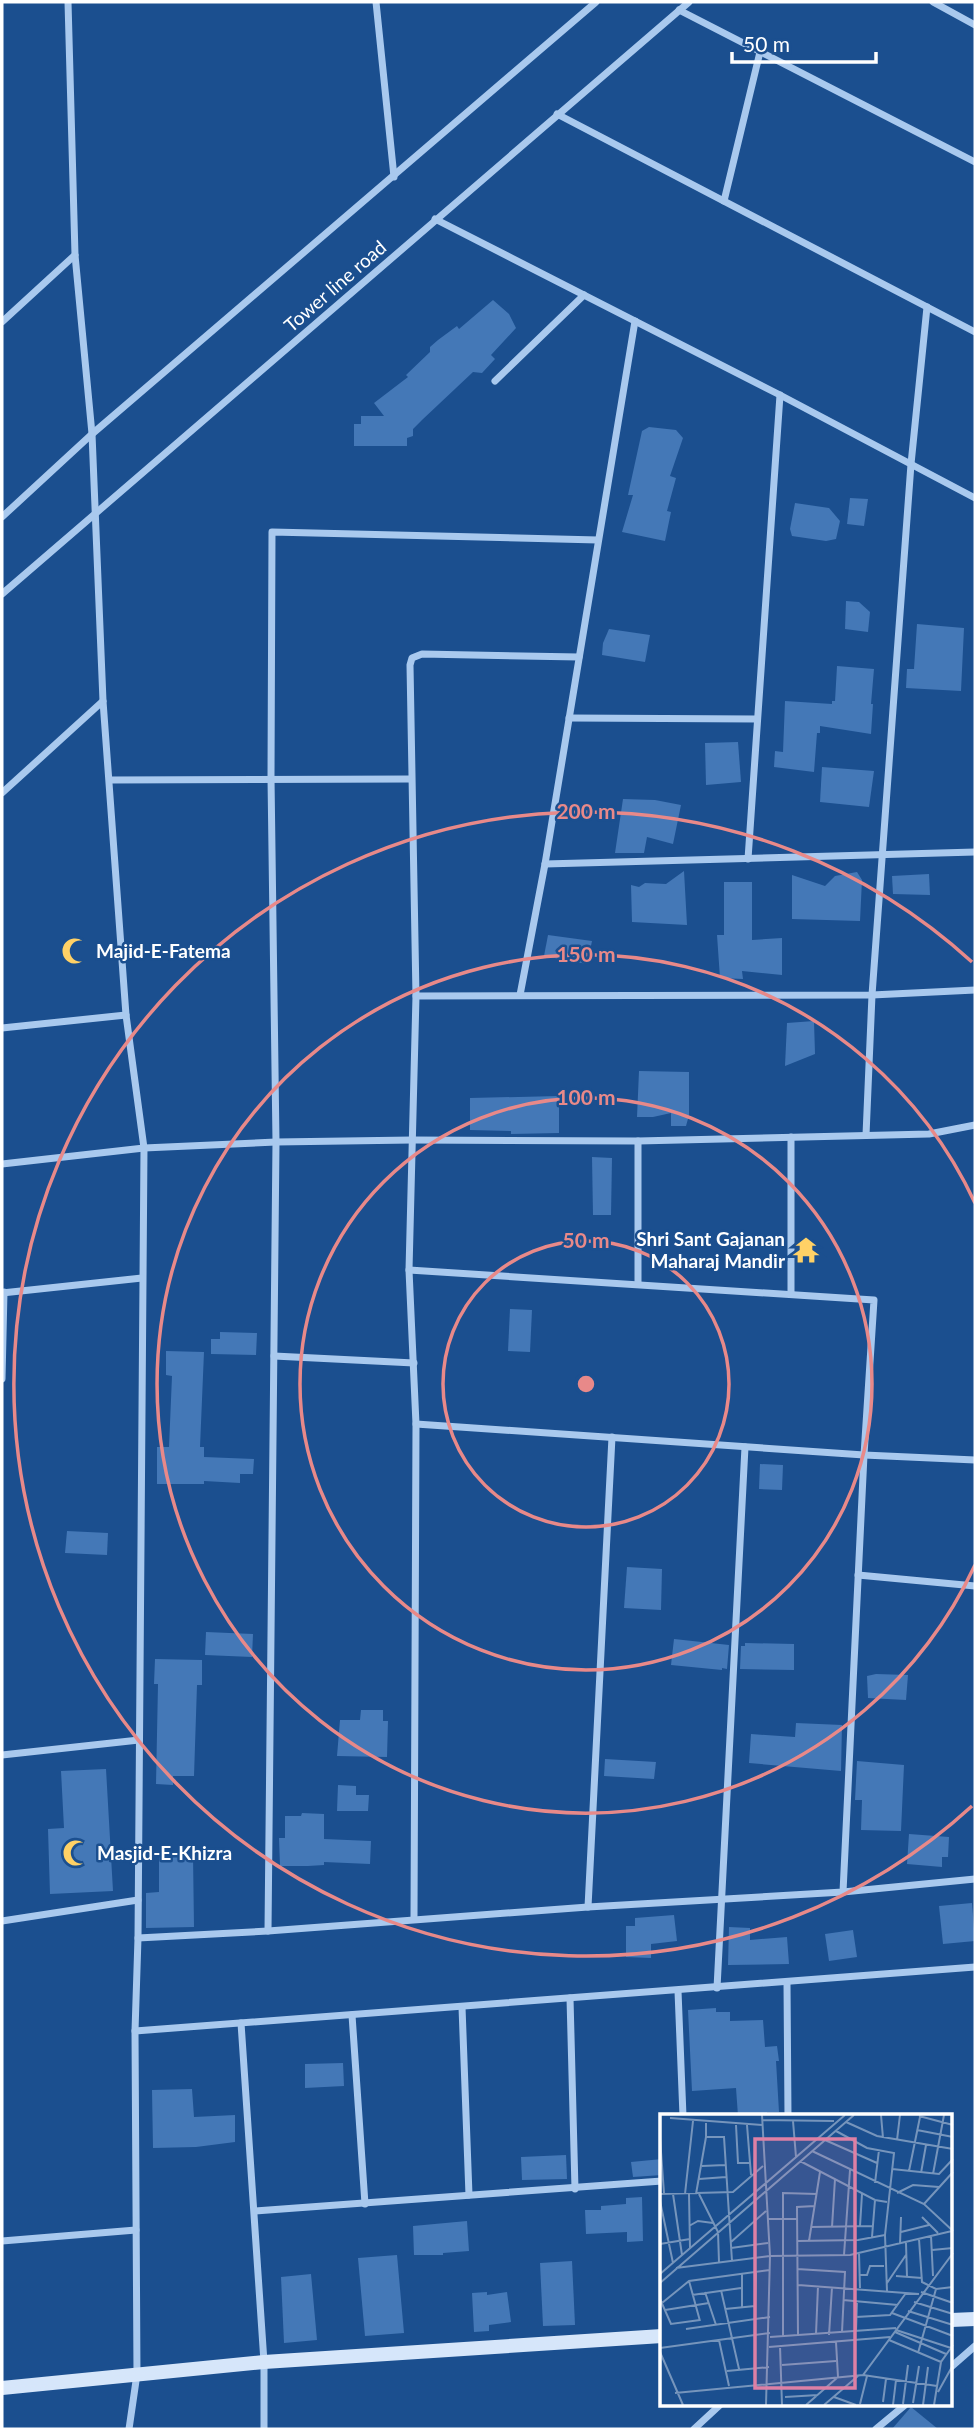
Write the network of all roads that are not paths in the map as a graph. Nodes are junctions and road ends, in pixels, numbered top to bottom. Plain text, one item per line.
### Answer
1 (68, 2) edge
2 (376, 2) edge
3 (596, 2) edge
4 (689, 2) edge
5 (933, 2) edge
6 (679, 10) junction
7 (975, 25) edge
8 (760, 52) junction
9 (557, 114) junction
10 (975, 162) edge
11 (394, 177) junction
12 (724, 201) junction
13 (435, 219) junction
14 (75, 255) junction
15 (584, 295) junction
16 (927, 307) junction
17 (635, 321) junction
18 (2, 322) edge
19 (975, 332) edge
20 (495, 381) dead end
21 (779, 395) junction
22 (92, 434) junction
23 (911, 464) junction
24 (975, 499) edge
25 (97, 513) junction
26 (2, 517) edge
27 (598, 540) junction
28 (2, 594) edge
29 (579, 657) junction
30 (103, 701) junction
31 (569, 718) junction
32 (757, 719) junction
33 (271, 778) junction
34 (411, 779) junction
35 (110, 780) junction
36 (2, 793) edge
37 (975, 852) edge
38 (882, 855) junction
39 (748, 859) junction
40 (545, 864) junction
41 (975, 990) edge
42 (520, 995) junction
43 (872, 995) junction
44 (416, 996) junction
45 (126, 1015) junction
46 (2, 1027) edge
47 (975, 1125) edge
48 (866, 1135) junction
49 (791, 1137) junction
50 (412, 1140) junction
51 (638, 1141) junction
52 (276, 1142) junction
53 (144, 1149) junction
54 (2, 1164) edge
55 (409, 1270) junction
56 (142, 1278) junction
57 (638, 1284) junction
58 (3, 1293) edge
59 (791, 1294) junction
60 (274, 1356) junction
61 (414, 1363) junction
62 (2, 1379) edge
63 (416, 1424) junction
64 (612, 1437) junction
65 (745, 1447) junction
66 (864, 1455) junction
67 (975, 1460) edge
68 (858, 1576) junction
69 (975, 1586) edge
70 (139, 1740) junction
71 (2, 1755) edge
72 (975, 1880) edge
73 (844, 1892) junction
74 (721, 1898) junction
75 (138, 1900) junction
76 (588, 1906) junction
77 (414, 1919) junction
78 (2, 1921) edge
79 (268, 1931) junction
80 (138, 1938) junction
81 (975, 1967) edge
82 (787, 1983) junction
83 (717, 1988) junction
84 (678, 1991) junction
85 (570, 1998) junction
86 (462, 2007) junction
87 (352, 2015) junction
88 (241, 2023) junction
89 (135, 2031) junction
90 (682, 2114) edge
91 (788, 2114) edge
92 (660, 2181) edge
93 (575, 2189) junction
94 (469, 2195) junction
95 (365, 2204) junction
96 (255, 2211) junction
97 (136, 2230) junction
98 (2, 2241) edge
99 (975, 2319) edge
100 (953, 2320) edge
101 (660, 2336) edge
102 (975, 2346) edge
103 (264, 2362) junction
104 (953, 2365) edge
105 (137, 2374) junction
106 (2, 2388) edge
107 (719, 2406) edge
108 (904, 2406) edge
109 (130, 2429) edge
110 (264, 2429) edge
111 (694, 2429) edge
112 (876, 2429) edge

1 - 14 street
2 - 11 street
3 - 11 street
4 - 6 street, Tower line road
5 - 7 street
6 - 8 street
6 - 9 street, Tower line road
8 - 10 street
8 - 12 street
9 - 12 street
9 - 13 street, Tower line road
11 - 22 street
12 - 16 street
13 - 15 street
13 - 25 street, Tower line road
14 - 18 street
14 - 22 street
15 - 17 street
15 - 20 street
16 - 19 street
16 - 23 street
17 - 21 street
17 - 27 street
21 - 23 street
21 - 32 street
22 - 25 street
22 - 26 street
23 - 24 street
23 - 38 street
25 - 28 street, Tower line road
25 - 30 street
27 - 29 street
27 - 33 street
29 - 31 street
29 - 34 street
30 - 35 street
30 - 36 street
31 - 32 street
31 - 40 street
32 - 39 street
33 - 34 street
33 - 35 street
33 - 52 street
34 - 44 street
35 - 45 street
37 - 38 street
38 - 39 street
38 - 43 street
39 - 40 street
40 - 42 street
41 - 43 street
42 - 43 street
42 - 44 street
43 - 48 street
44 - 50 street
45 - 46 street
45 - 53 street
47 - 48 street
48 - 49 street
49 - 51 street
49 - 59 street
50 - 51 street
50 - 52 street
50 - 55 street
51 - 57 street
52 - 53 street
52 - 60 street
53 - 54 street
53 - 56 street
55 - 57 street
55 - 61 street
56 - 58 street
56 - 70 street
57 - 59 street
58 - 62 street
59 - 66 street
60 - 61 street
60 - 79 street
61 - 63 street
63 - 64 street
63 - 77 street
64 - 65 street
64 - 76 street
65 - 66 street
65 - 74 street
66 - 67 street
66 - 68 street
68 - 69 street
68 - 73 street
70 - 71 street
70 - 75 street
72 - 73 street
73 - 74 street
74 - 76 street
74 - 83 street
75 - 78 street
75 - 80 street
76 - 77 street
77 - 79 street
79 - 80 street
80 - 89 street
81 - 82 street
82 - 83 street
82 - 91 street
83 - 84 street
84 - 85 street
84 - 90 street
85 - 86 street
85 - 93 street
86 - 87 street
86 - 94 street
87 - 88 street
87 - 95 street
88 - 89 street
88 - 96 street
89 - 97 street
92 - 93 street
93 - 94 street
94 - 95 street
95 - 96 street
96 - 103 street
97 - 98 street
97 - 105 street
99 - 100 street
101 - 103 street
102 - 104 street
103 - 105 street
103 - 110 street
105 - 106 street
105 - 109 street
107 - 111 street
108 - 112 street

